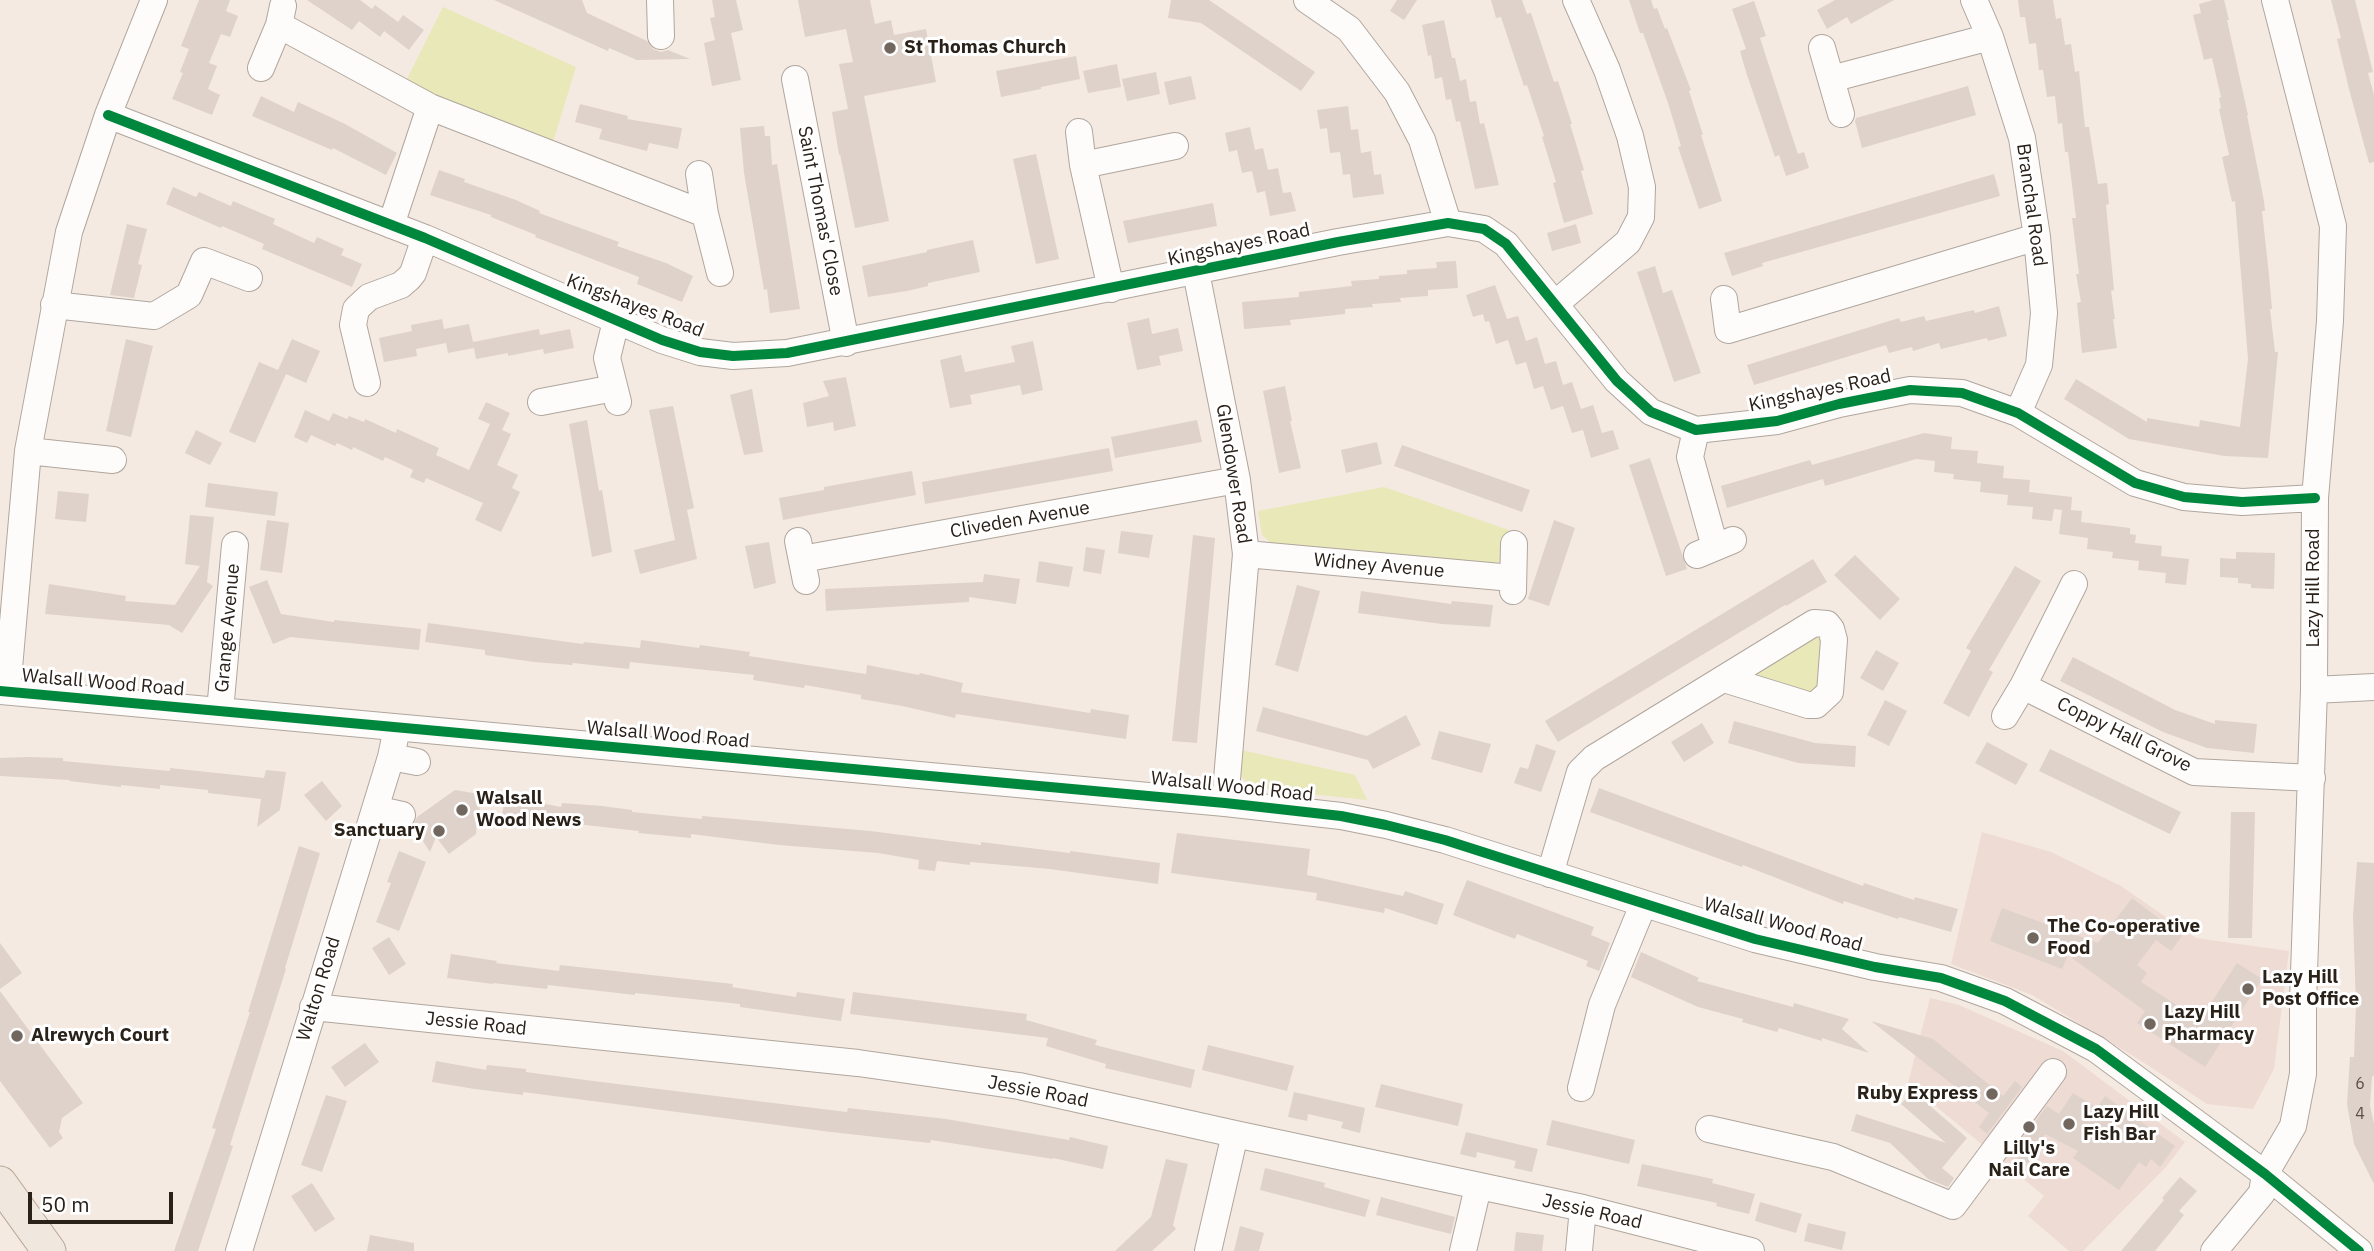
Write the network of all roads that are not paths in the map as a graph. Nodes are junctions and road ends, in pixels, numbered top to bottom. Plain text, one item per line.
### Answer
1 (154, 0) edge
2 (660, 0) edge
3 (1307, 0) edge
4 (1576, 0) edge
5 (1974, 0) edge
6 (2275, 0) edge
7 (662, 36) dead end
8 (1990, 37) junction
9 (1822, 48) dead end
10 (261, 68) dead end
11 (795, 79) dead end
12 (1831, 79) junction
13 (430, 107) junction
14 (1841, 114) dead end
15 (108, 115) junction
16 (1079, 132) dead end
17 (1175, 146) dead end
18 (1083, 164) junction
19 (699, 174) dead end
20 (705, 214) junction
21 (1448, 223) junction
22 (391, 225) junction
23 (2038, 237) junction
24 (425, 238) junction
25 (1196, 272) junction
26 (720, 273) dead end
27 (249, 278) dead end
28 (1111, 289) junction
29 (1724, 299) dead end
30 (1555, 303) junction
31 (54, 305) junction
32 (616, 321) junction
33 (846, 342) junction
34 (366, 383) dead end
35 (541, 402) dead end
36 (2018, 414) junction
37 (1696, 430) junction
38 (28, 451) junction
39 (113, 460) dead end
40 (1237, 480) junction
41 (2315, 498) junction
42 (1514, 544) dead end
43 (235, 545) dead end
44 (1715, 548) dead end
45 (1246, 554) junction
46 (802, 560) dead end
47 (2074, 584) dead end
48 (1724, 679) dead end
49 (2024, 686) junction
50 (2374, 687) edge
51 (2314, 690) junction
52 (4, 691) edge
53 (220, 711) junction
54 (2005, 716) dead end
55 (397, 728) junction
56 (2312, 778) junction
57 (1225, 803) junction
58 (375, 809) junction
59 (402, 814) dead end
60 (1550, 874) junction
61 (1643, 905) junction
62 (313, 1007) junction
63 (2053, 1072) dead end
64 (1581, 1088) dead end
65 (1709, 1129) dead end
66 (1235, 1135) junction
67 (2265, 1174) junction
68 (0, 1184) edge
69 (1478, 1187) junction
70 (1583, 1208) junction
71 (49, 1251) edge
72 (239, 1251) edge
73 (1208, 1251) edge
74 (1463, 1251) edge
75 (1579, 1251) edge
76 (1751, 1251) edge
77 (2214, 1251) edge
78 (2359, 1251) edge

1 - 15 street
2 - 7 street
3 - 21 street
4 - 30 street
5 - 8 street, Branchal Road
6 - 41 street, Lazy Hill Road
8 - 12 street
8 - 23 street, Branchal Road
9 - 12 street
10 - 13 street
11 - 33 street, Saint Thomas' Close
12 - 14 street
13 - 20 street
13 - 22 street
15 - 22 street, Kingshayes Road
15 - 31 street
16 - 18 street
17 - 18 street
18 - 28 street
19 - 20 street
20 - 26 street
21 - 25 street, Kingshayes Road
21 - 30 street, Kingshayes Road
22 - 24 street, Kingshayes Road
23 - 29 street
23 - 36 street, Branchal Road
24 - 32 street, Kingshayes Road
24 - 34 street
25 - 28 street, Kingshayes Road
25 - 40 street, Glendower Road
27 - 31 street
28 - 33 street, Kingshayes Road
30 - 37 street, Kingshayes Road
31 - 38 street
32 - 33 street, Kingshayes Road
32 - 35 street
36 - 37 street, Kingshayes Road
36 - 41 street, Kingshayes Road
37 - 44 street
38 - 39 street
38 - 52 street
40 - 45 street, Glendower Road
40 - 46 street, Cliveden Avenue
41 - 51 street, Lazy Hill Road
42 - 45 street, Widney Avenue
43 - 53 street, Grange Avenue
45 - 57 street, Glendower Road
47 - 49 street
48 - 60 street
49 - 54 street
49 - 56 street, Coppy Hall Grove
50 - 51 street
51 - 56 street, Lazy Hill Road
52 - 53 street, Walsall Wood Road
53 - 55 street, Walsall Wood Road
55 - 57 street, Walsall Wood Road
55 - 58 street, Walton Road
56 - 67 street, Lazy Hill Road
57 - 60 street, Walsall Wood Road
58 - 59 street
58 - 62 street, Walton Road
60 - 61 street, Walsall Wood Road
61 - 64 street
61 - 67 street, Walsall Wood Road
62 - 66 street, Jessie Road
62 - 72 street, Walton Road
63 - 65 street
66 - 69 street, Jessie Road
66 - 73 street
67 - 77 street, Lazy Hill Road
67 - 78 street, Walsall Wood Road
68 - 71 main road
69 - 70 street, Jessie Road
69 - 74 street
70 - 75 street
70 - 76 street, Jessie Road

